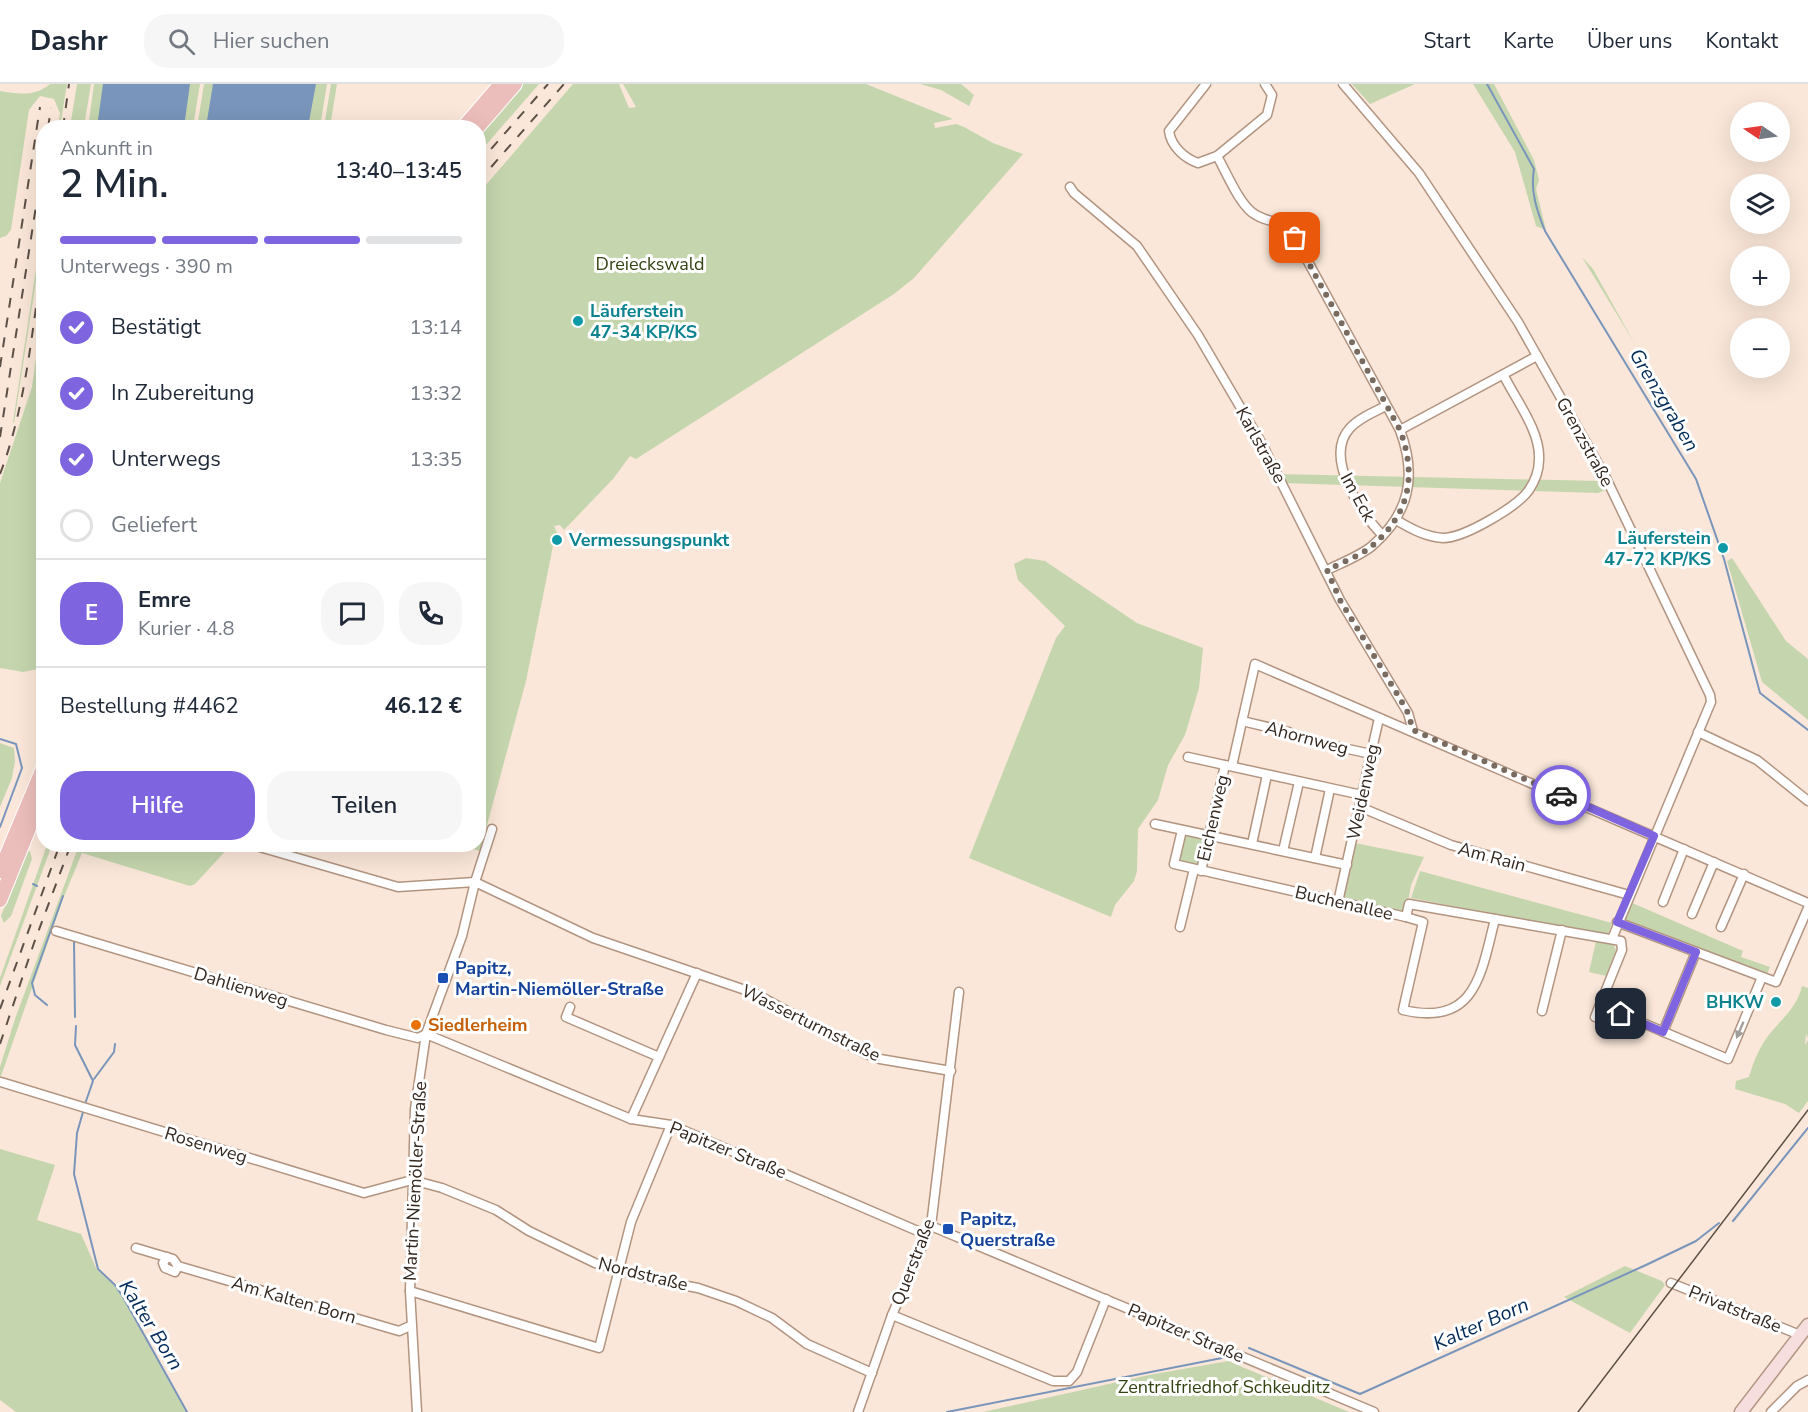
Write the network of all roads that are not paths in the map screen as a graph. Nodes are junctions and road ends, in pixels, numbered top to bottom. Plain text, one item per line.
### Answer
1 (501, 84) edge
2 (515, 84) edge
3 (1206, 84) edge
4 (1266, 84) edge
5 (1343, 84) edge
6 (470, 120) edge
7 (484, 120) edge
8 (1217, 156) junction
9 (1070, 187) dead end
10 (1311, 229) dead end
11 (1295, 238) junction
12 (1279, 246) dead end
13 (1537, 356) junction
14 (1504, 376) junction
15 (1386, 406) junction
16 (1400, 430) junction
17 (1396, 520) junction
18 (1382, 535) junction
19 (1327, 570) junction
20 (1379, 718) junction
21 (1242, 722) junction
22 (1413, 730) junction
23 (1698, 732) junction
24 (1371, 754) junction
25 (1188, 757) dead end
26 (1228, 766) junction
27 (1267, 775) junction
28 (1299, 782) junction
29 (36, 785) edge
30 (1330, 789) junction
31 (1362, 795) junction
32 (1808, 801) edge
33 (1360, 807) junction
34 (36, 811) edge
35 (1155, 824) dead end
36 (492, 829) dead end
37 (1182, 830) junction
38 (1209, 835) junction
39 (1654, 836) junction
40 (1252, 844) junction
41 (486, 848) edge
42 (1684, 849) junction
43 (1283, 851) junction
44 (277, 852) edge
45 (485, 852) edge
46 (1315, 858) junction
47 (1714, 862) junction
48 (1347, 865) junction
49 (1197, 870) junction
50 (0, 871) edge
51 (1744, 874) junction
52 (475, 882) junction
53 (1629, 895) junction
54 (0, 900) edge
55 (1338, 902) junction
56 (1663, 902) dead end
57 (1808, 903) edge
58 (1808, 908) edge
59 (1692, 914) dead end
60 (1406, 917) junction
61 (1495, 918) junction
62 (1617, 922) junction
63 (1180, 927) dead end
64 (1721, 927) dead end
65 (1562, 930) junction
66 (56, 931) dead end
67 (1612, 939) junction
68 (1696, 952) junction
69 (697, 973) junction
70 (1762, 976) junction
71 (959, 992) dead end
72 (1600, 1005) junction
73 (570, 1007) dead end
74 (1542, 1011) dead end
75 (1595, 1017) dead end
76 (1663, 1032) junction
77 (426, 1034) junction
78 (658, 1057) junction
79 (951, 1071) junction
80 (1, 1082) edge
81 (631, 1119) junction
82 (670, 1125) junction
83 (412, 1180) junction
84 (931, 1226) junction
85 (927, 1235) junction
86 (136, 1248) dead end
87 (619, 1270) junction
88 (1671, 1283) dead end
89 (410, 1291) junction
90 (1106, 1299) junction
91 (892, 1316) junction
92 (410, 1326) junction
93 (1804, 1330) edge
94 (872, 1373) junction
95 (1808, 1380) edge
96 (417, 1412) edge
97 (858, 1412) edge
98 (1374, 1412) edge
99 (1741, 1412) edge
100 (1771, 1412) edge

1 - 6 main road
2 - 7 main road
3 - 8 street
4 - 8 street
5 - 13 street, Grenzstraße
8 - 11 street
9 - 19 street, Karlstraße
10 - 11 street
11 - 12 street
11 - 15 street
13 - 14 street
13 - 23 street, Grenzstraße
14 - 16 street
14 - 17 street
15 - 16 street
15 - 18 street, Im Eck
16 - 17 street
17 - 18 street
18 - 19 street
19 - 22 street, Karlstraße
20 - 21 street, Eichenweg
20 - 22 street
20 - 24 street, Weidenweg
21 - 24 street, Ahornweg
21 - 26 street, Eichenweg
22 - 39 street
23 - 32 street
23 - 39 street, Grenzstraße
24 - 31 street, Weidenweg
25 - 26 street
26 - 27 street
26 - 38 street, Eichenweg
27 - 28 street
27 - 40 street
28 - 30 street
28 - 43 street
29 - 50 main road
30 - 31 street
30 - 46 street
31 - 33 street, Weidenweg
33 - 48 street, Weidenweg
33 - 53 street, Am Rain
34 - 54 main road
35 - 37 street
36 - 41 street, Martin-Niemöller-Straße
37 - 38 street
37 - 49 street, Buchenallee
38 - 40 street, Weidenweg
38 - 49 street, Eichenweg
39 - 42 street
39 - 53 street, Grenzstraße
40 - 43 street, Weidenweg
42 - 47 street
42 - 56 street
43 - 46 street, Weidenweg
44 - 52 street
45 - 52 street, Martin-Niemöller-Straße
46 - 48 street, Weidenweg
47 - 51 street
47 - 59 street
48 - 55 street, Weidenweg
49 - 55 street, Buchenallee
49 - 63 street, Eichenweg
51 - 57 street
51 - 64 street
52 - 69 street, Wasserturmstraße
52 - 77 street, Martin-Niemöller-Straße
53 - 62 street, Grenzstraße
55 - 60 street, Buchenallee
58 - 70 street
60 - 61 street, Buchenallee
60 - 61 street
61 - 65 street, Buchenallee
62 - 67 street, Grenzstraße
62 - 68 street
65 - 67 street, Buchenallee
65 - 74 street
66 - 77 street, Dahlienweg
67 - 72 street
68 - 70 street
68 - 76 street
69 - 78 street
69 - 79 street, Wasserturmstraße
70 -> 76 street
71 - 79 street, Querstraße
72 - 75 street
72 - 76 street
73 - 78 street
77 - 81 street, Papitzer Straße
77 - 83 street, Martin-Niemöller-Straße
78 - 81 street
79 - 84 street, Querstraße
80 - 83 street, Rosenweg
81 - 82 street, Papitzer Straße
82 - 85 street, Papitzer Straße
82 - 87 street
83 - 87 street, Nordstraße
83 - 89 street, Martin-Niemöller-Straße
84 - 85 street, Querstraße
84 - 90 street, Papitzer Straße
85 - 91 street, Querstraße
86 - 92 street, Am Kalten Born
87 - 89 street, Martin-Niemöller-Straße
87 - 94 street, Nordstraße
88 - 93 street, Privatstraße
89 - 92 street, Martin-Niemöller-Straße
90 - 91 street
90 - 98 street, Papitzer Straße
91 - 94 street, Querstraße
92 - 96 street, Martin-Niemöller-Straße
93 - 99 street
94 - 97 street, Querstraße
95 - 100 street

